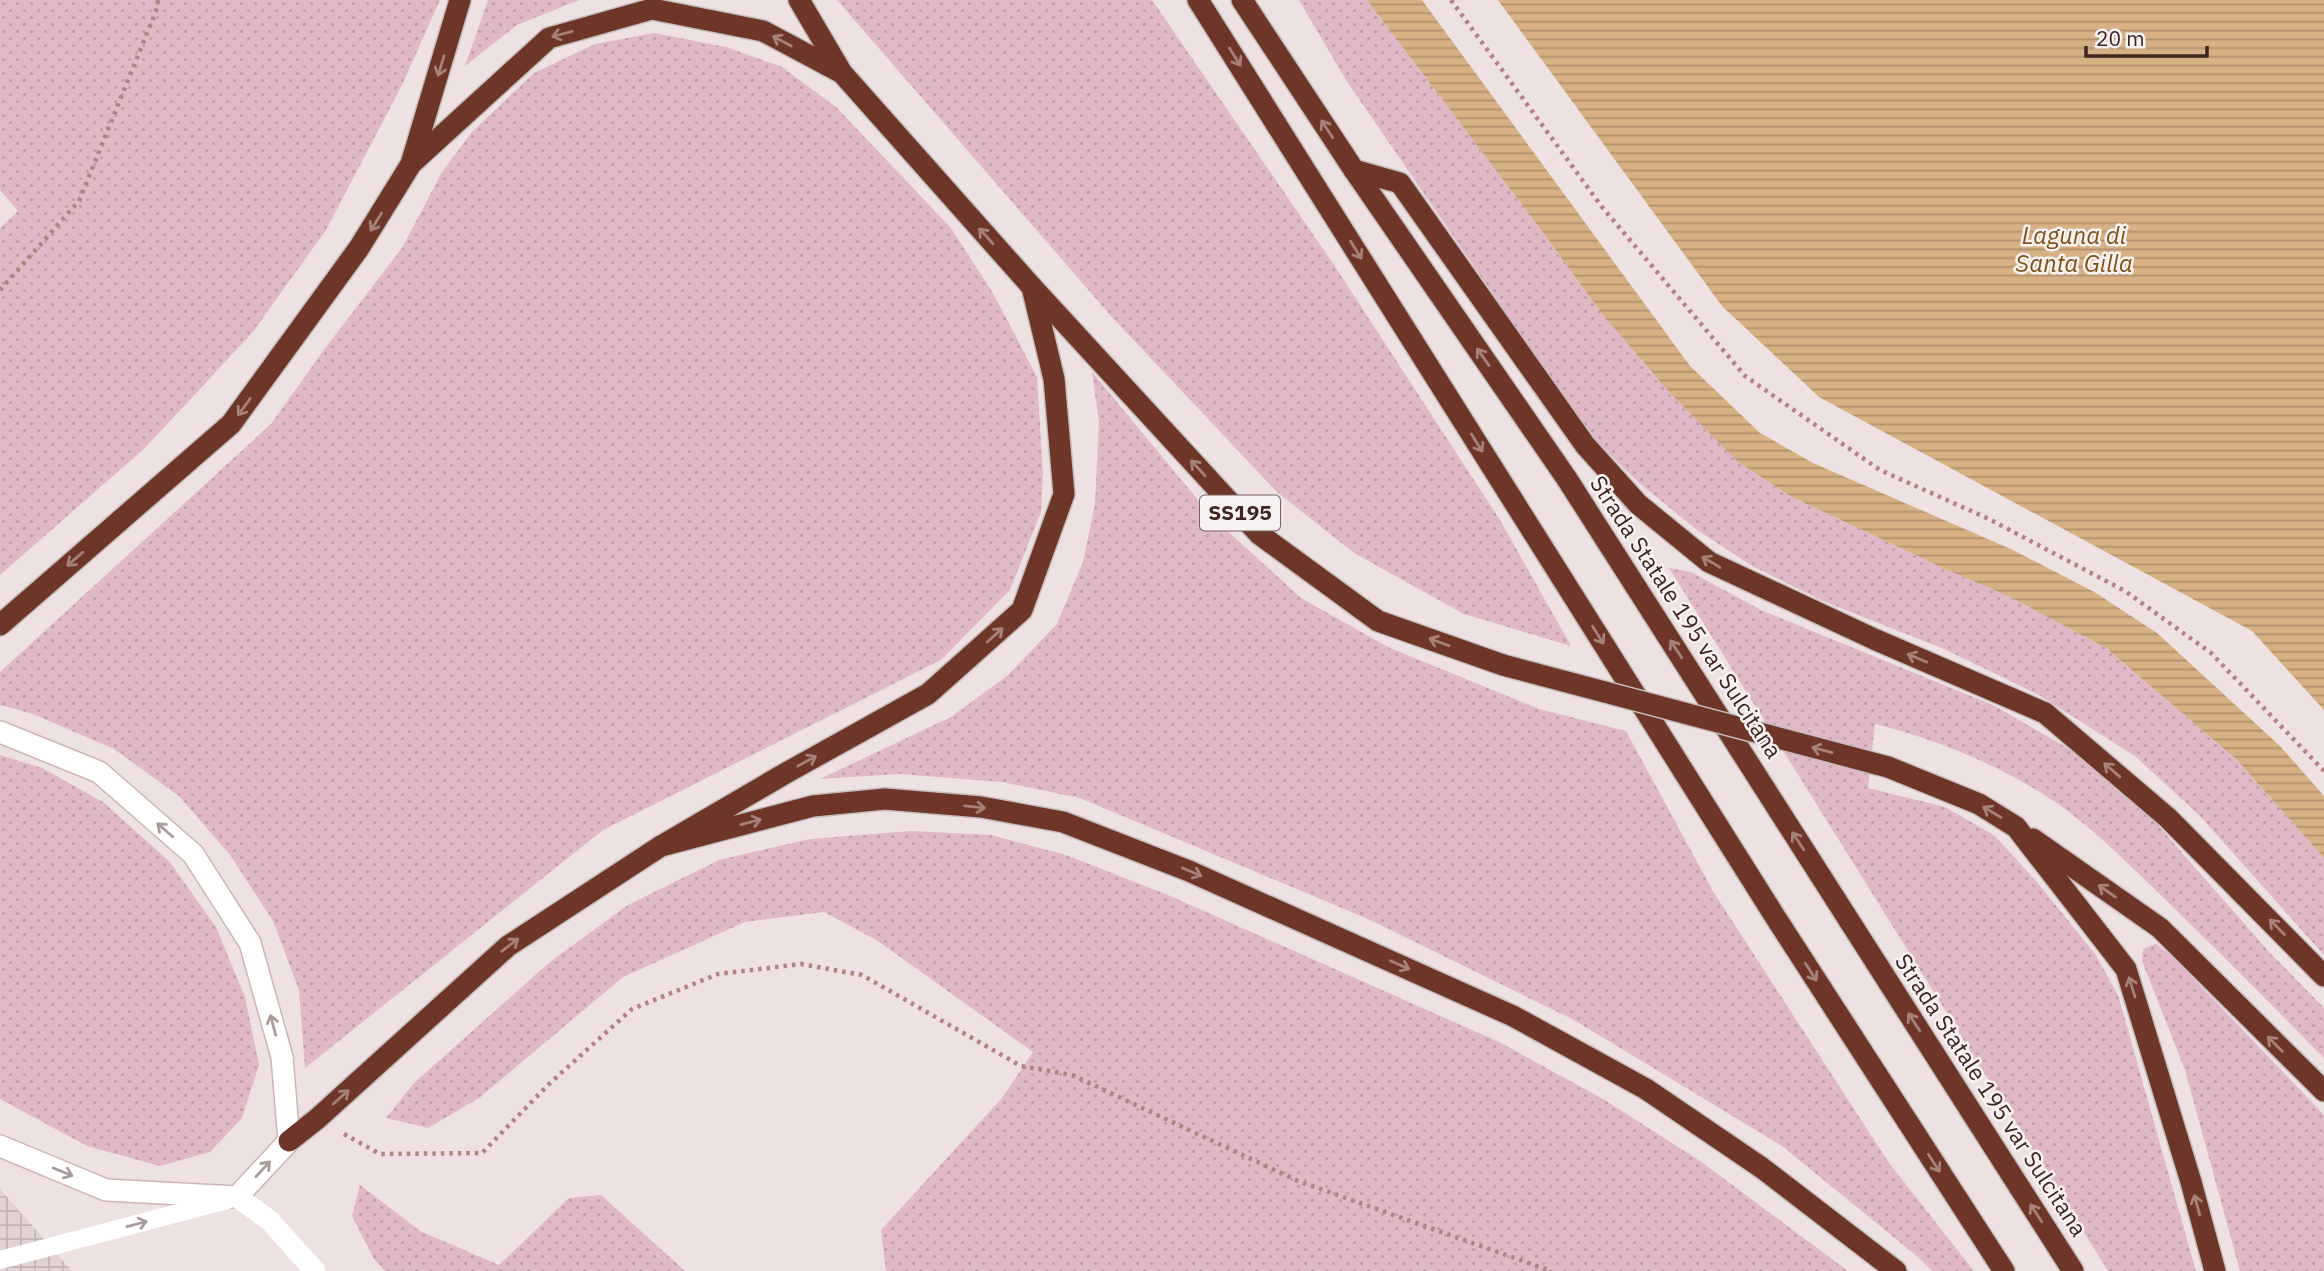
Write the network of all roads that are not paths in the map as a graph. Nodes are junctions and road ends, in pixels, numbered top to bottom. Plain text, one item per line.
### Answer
1 (460, 0) edge
2 (799, 0) edge
3 (1198, 0) edge
4 (1242, 0) edge
5 (842, 73) junction
6 (411, 164) junction
7 (1354, 170) junction
8 (1032, 287) junction
9 (0, 625) edge
10 (0, 732) edge
11 (2016, 827) junction
12 (661, 846) junction
13 (2324, 976) edge
14 (2324, 1091) edge
15 (289, 1141) junction
16 (0, 1146) edge
17 (237, 1197) junction
18 (0, 1260) edge
19 (315, 1271) edge
20 (1896, 1271) edge
21 (2004, 1271) edge
22 (2073, 1271) edge
23 (2215, 1271) edge

1 -> 6 highway
2 - 5 highway
3 -> 21 highway
7 -> 4 highway, Strada Statale 195 var Sulcitana
5 -> 6 highway
8 -> 5 highway
6 -> 9 highway
13 -> 7 highway
22 -> 7 highway, Strada Statale 195 var Sulcitana
11 -> 8 highway, SS195, bridge
12 -> 8 highway
15 -> 10 street
14 -> 11 highway
23 -> 11 highway
15 -> 12 highway
12 -> 20 highway
17 -> 15 street
16 -> 17 street
18 -> 17 lane
17 - 19 street

